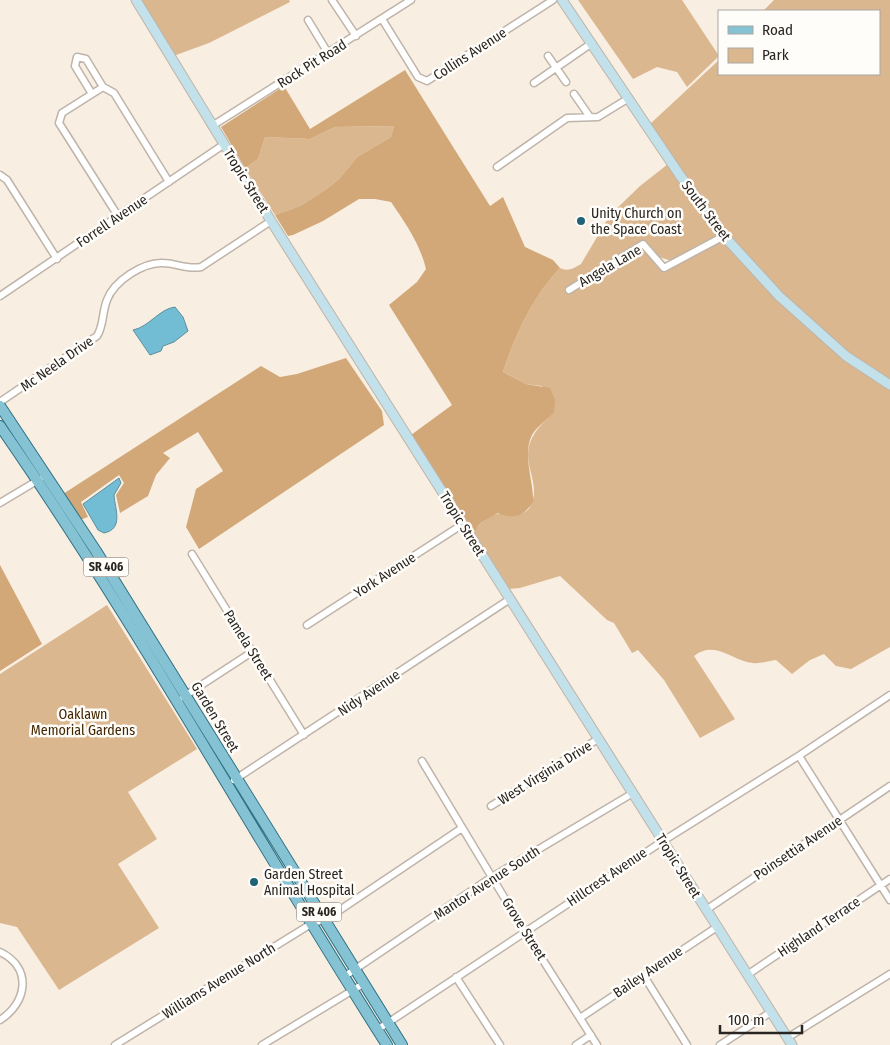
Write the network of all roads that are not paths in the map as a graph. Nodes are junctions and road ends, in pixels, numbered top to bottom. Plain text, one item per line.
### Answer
1 (136, 0) edge
2 (332, 0) edge
3 (411, 0) edge
4 (553, 0) edge
5 (562, 0) edge
6 (382, 19) junction
7 (308, 20) dead end
8 (356, 36) junction
9 (592, 43) junction
10 (328, 53) junction
11 (548, 56) dead end
12 (557, 68) junction
13 (566, 82) dead end
14 (534, 83) dead end
15 (103, 87) junction
16 (92, 94) junction
17 (574, 94) dead end
18 (628, 98) junction
19 (590, 117) junction
20 (212, 126) junction
21 (223, 145) junction
22 (497, 167) dead end
23 (0, 175) edge
24 (169, 182) junction
25 (118, 216) junction
26 (271, 221) junction
27 (724, 236) junction
28 (57, 258) junction
29 (569, 290) dead end
30 (1, 292) edge
31 (890, 386) edge
32 (0, 402) edge
33 (0, 406) edge
34 (0, 426) edge
35 (42, 477) junction
36 (0, 503) edge
37 (463, 524) junction
38 (96, 551) junction
39 (192, 554) dead end
40 (87, 557) junction
41 (510, 599) junction
42 (307, 625) dead end
43 (150, 638) junction
44 (141, 643) junction
45 (252, 652) junction
46 (890, 695) edge
47 (182, 698) junction
48 (211, 735) junction
49 (304, 735) junction
50 (598, 739) junction
51 (200, 741) junction
52 (799, 756) junction
53 (422, 761) dead end
54 (237, 778) junction
55 (227, 785) junction
56 (890, 786) edge
57 (633, 793) junction
58 (491, 806) dead end
59 (839, 820) junction
60 (462, 828) junction
61 (663, 841) junction
62 (293, 870) junction
63 (492, 877) junction
64 (890, 879) edge
65 (284, 881) junction
66 (880, 885) junction
67 (890, 900) edge
68 (706, 910) junction
69 (324, 920) junction
70 (311, 924) junction
71 (717, 927) junction
72 (525, 932) junction
73 (0, 952) edge
74 (355, 970) junction
75 (890, 974) edge
76 (747, 975) junction
77 (344, 976) junction
78 (644, 976) junction
79 (456, 977) junction
80 (364, 984) junction
81 (353, 990) junction
82 (771, 1012) junction
83 (580, 1018) junction
84 (0, 1020) edge
85 (388, 1023) junction
86 (377, 1030) junction
87 (591, 1035) junction
88 (789, 1042) edge
89 (115, 1045) edge
90 (262, 1045) edge
91 (386, 1045) edge
92 (402, 1045) edge
93 (500, 1045) edge
94 (576, 1045) edge
95 (597, 1045) edge
96 (687, 1045) edge
97 (720, 1045) edge

1 - 20 street, Tropic Street
2 - 8 street
3 - 6 street, Rock Pit Road
4 - 6 street, Collins Avenue
5 - 9 street, South Street
6 - 8 street, Rock Pit Road
7 - 10 street
8 - 10 street, Rock Pit Road
9 - 12 street
9 - 18 street, South Street
10 - 20 street, Rock Pit Road
11 - 12 street
12 - 13 street
12 - 14 street
15 - 16 street
15 - 16 street
15 - 24 street
16 - 25 street
17 - 19 street
18 - 19 street
18 - 27 street, South Street
19 - 22 street
20 - 21 street, Tropic Street
21 - 24 street, Forrell Avenue
21 - 26 street, Tropic Street
23 - 28 street
24 - 25 street, Forrell Avenue
25 - 28 street, Forrell Avenue
26 - 32 street, Mc Neela Drive
26 - 37 street, Tropic Street
27 - 29 street, Angela Lane
27 - 31 street, South Street
28 - 30 street, Forrell Avenue
33 - 35 main road, Garden Street / SR 406
34 - 35 main road, Garden Street / SR 406
35 - 36 street
35 - 38 main road, Garden Street / SR 406
35 - 40 main road, Garden Street / SR 406
37 - 41 street, Tropic Street
37 - 42 street, York Avenue
38 - 40 street
38 - 43 main road, Garden Street / SR 406
39 - 45 street, Pamela Street
40 - 44 main road, Garden Street / SR 406
41 - 49 street, Nidy Avenue
41 - 50 street, Tropic Street
43 - 44 street
43 - 47 main road, Garden Street / SR 406
44 - 47 main road, Garden Street / SR 406
45 - 47 street
45 - 49 street, Pamela Street
46 - 52 street, Hillcrest Avenue
47 - 48 main road, Garden Street / SR 406
47 - 51 main road, Garden Street / SR 406
48 - 51 street
48 - 54 main road, Garden Street / SR 406
49 - 54 street, Nidy Avenue
50 - 57 street, Tropic Street
50 - 58 street, West Virginia Drive
51 - 55 main road, Garden Street / SR 406
52 - 59 street
52 - 61 street, Hillcrest Avenue
53 - 60 street, Grove Street
54 - 55 street, Nidy Avenue
54 - 62 main road, Garden Street / SR 406
55 - 65 main road, Garden Street / SR 406
56 - 59 street, Poinsettia Avenue
57 - 61 street, Tropic Street
57 - 63 street, Mantor Avenue South
59 - 66 street
59 - 68 street, Poinsettia Avenue
60 - 63 street, Grove Street
60 - 69 street, Williams Avenue North
61 - 68 street, Tropic Street
61 - 72 street, Hillcrest Avenue
62 - 65 main road
62 - 69 main road, Garden Street / SR 406
63 - 72 street, Grove Street
63 - 74 street, Mantor Avenue South
64 - 66 street, Highland Terrace
65 - 70 main road, Garden Street / SR 406
66 - 67 street
66 - 76 street, Highland Terrace
68 - 71 street, Tropic Street
69 - 70 street, Williams Avenue North
69 - 74 main road, Garden Street / SR 406
70 - 77 main road, Garden Street / SR 406
70 - 89 street, Williams Avenue North
71 - 76 street, Tropic Street
71 - 78 street, Bailey Avenue
72 - 79 street, Hillcrest Avenue
72 - 83 street, Grove Street
73 - 84 street
74 - 77 street, Mantor Avenue South
74 - 80 main road, Garden Street / SR 406
75 - 88 street
76 - 82 street, Tropic Street
77 - 81 main road, Garden Street / SR 406
78 - 83 street, Bailey Avenue
78 - 96 street
79 - 85 street, Hillcrest Avenue
79 - 93 street
80 - 81 street
80 - 85 main road, Garden Street / SR 406
81 - 86 main road, Garden Street / SR 406
81 - 90 street
82 - 88 street, Tropic Street
82 - 97 street
83 - 87 street, Grove Street
85 - 86 street, Hillcrest Avenue
85 - 92 main road, Garden Street / SR 406
86 - 91 main road, Garden Street / SR 406
87 - 94 street
87 - 95 street, Grove Street

